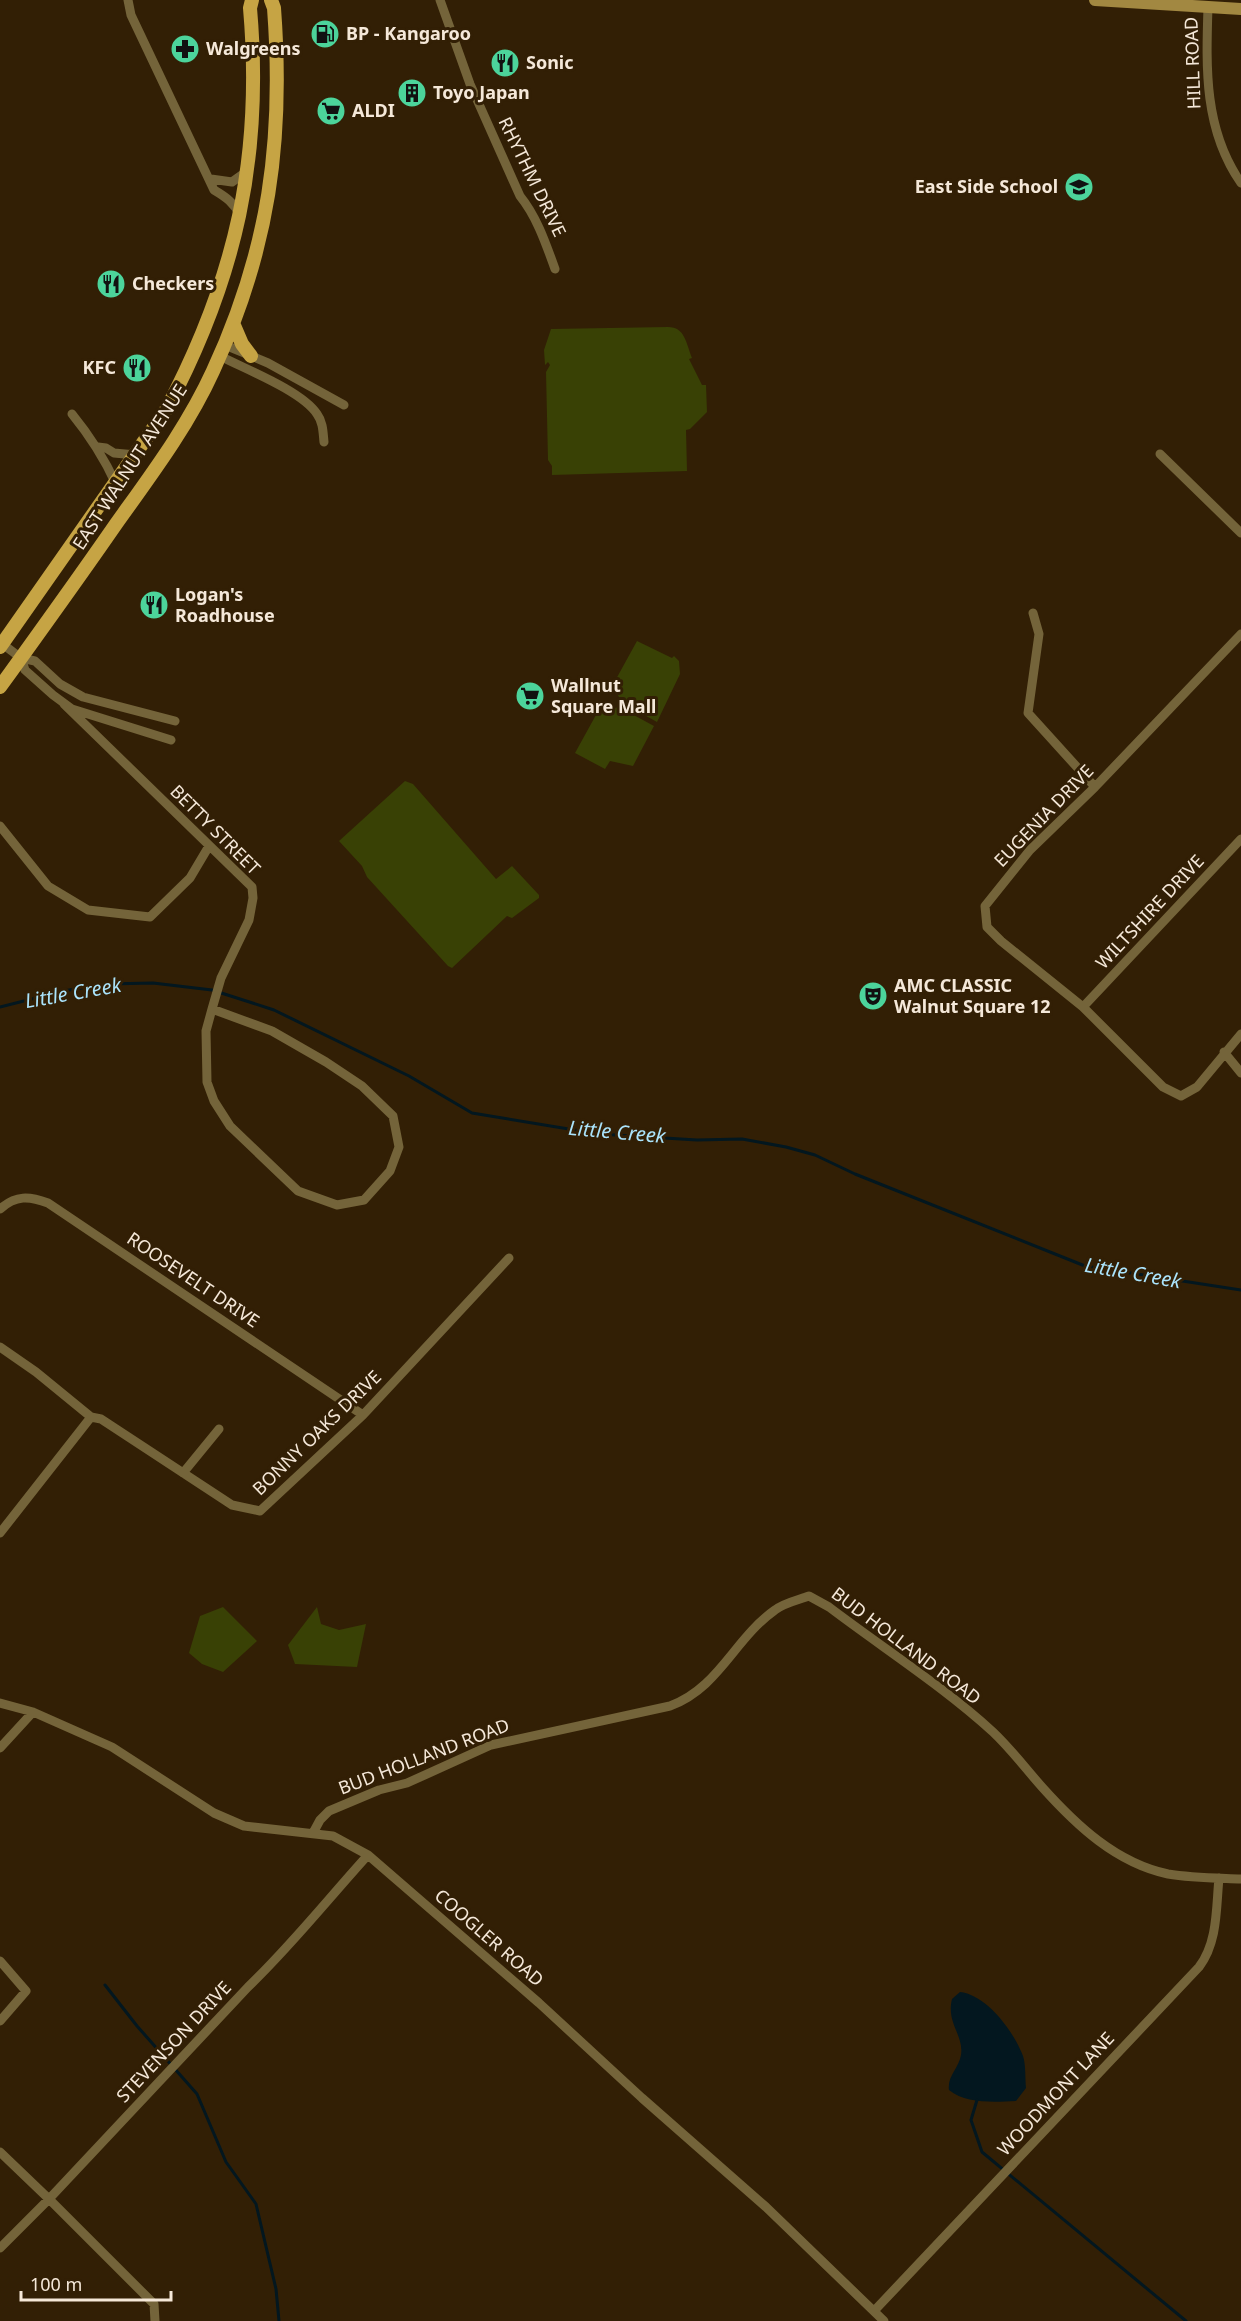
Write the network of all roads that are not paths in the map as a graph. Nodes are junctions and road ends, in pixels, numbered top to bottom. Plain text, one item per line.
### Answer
1 (128, 0) edge
2 (252, 0) edge
3 (271, 0) edge
4 (440, 0) edge
5 (1095, 0) edge
6 (1208, 7) junction
7 (1241, 9) edge
8 (248, 170) junction
9 (211, 179) junction
10 (1241, 183) edge
11 (240, 215) junction
12 (555, 269) dead end
13 (233, 323) junction
14 (222, 350) junction
15 (251, 356) junction
16 (344, 405) dead end
17 (72, 414) dead end
18 (324, 442) dead end
19 (98, 447) junction
20 (1160, 454) dead end
21 (136, 455) junction
22 (116, 484) junction
23 (1241, 533) edge
24 (1033, 613) dead end
25 (1241, 634) edge
26 (1, 644) edge
27 (21, 658) junction
28 (0, 687) edge
29 (64, 704) junction
30 (175, 721) dead end
31 (171, 740) dead end
32 (1095, 787) junction
33 (0, 826) edge
34 (1241, 839) edge
35 (209, 846) junction
36 (1083, 1007) junction
37 (212, 1009) junction
38 (1241, 1034) edge
39 (1224, 1052) junction
40 (1241, 1073) edge
41 (0, 1209) edge
42 (508, 1258) dead end
43 (0, 1347) edge
44 (363, 1414) junction
45 (91, 1417) junction
46 (219, 1429) dead end
47 (183, 1473) junction
48 (0, 1533) edge
49 (0, 1703) edge
50 (33, 1712) junction
51 (0, 1748) edge
52 (313, 1833) junction
53 (368, 1855) junction
54 (1219, 1878) junction
55 (1241, 1879) edge
56 (0, 1961) edge
57 (0, 2021) edge
58 (0, 2152) edge
59 (50, 2199) junction
60 (0, 2248) edge
61 (874, 2311) junction
62 (155, 2321) edge
63 (884, 2321) edge

1 - 9 street
2 - 8 main road, EAST WALNUT AVENUE
3 - 13 main road, EAST WALNUT AVENUE
4 - 12 street, RHYTHM DRIVE
5 - 6 street
6 - 7 street
6 - 10 street, HILL ROAD
8 - 9 street
8 - 11 main road, EAST WALNUT AVENUE
9 - 11 street
11 - 21 main road, EAST WALNUT AVENUE
13 - 14 main road, EAST WALNUT AVENUE
13 - 15 main road
14 - 15 street
14 - 18 street
14 - 27 main road, EAST WALNUT AVENUE
15 - 16 street
17 - 19 street
19 - 21 street
19 - 22 street
20 - 23 street
21 - 22 main road, EAST WALNUT AVENUE
22 - 26 main road, EAST WALNUT AVENUE
24 - 32 street
25 - 32 street, EUGENIA DRIVE
26 - 27 street
27 - 28 main road, EAST WALNUT AVENUE
27 - 29 street, BETTY STREET
27 - 30 street
29 - 31 street
29 - 35 street, BETTY STREET
32 - 36 street, EUGENIA DRIVE
33 - 35 street
34 - 36 street, WILTSHIRE DRIVE
35 - 37 street, BETTY STREET
36 - 39 street, EUGENIA DRIVE
37 - 37 street, BETTY STREET
38 - 39 street
39 - 40 street
41 - 44 street, ROOSEVELT DRIVE
42 - 44 street, BONNY OAKS DRIVE
43 - 45 street, BONNY OAKS DRIVE
44 - 47 street, BONNY OAKS DRIVE
45 - 47 street, BONNY OAKS DRIVE
45 - 48 street
46 - 47 street
49 - 50 street, COOGLER ROAD
50 - 51 street
50 - 52 street, COOGLER ROAD
52 - 53 street, COOGLER ROAD
52 - 54 street, BUD HOLLAND ROAD
53 - 59 street, STEVENSON DRIVE
53 - 61 street, COOGLER ROAD
54 - 55 street, BUD HOLLAND ROAD
54 - 61 street, WOODMONT LANE
56 - 57 street
58 - 59 street
59 - 60 street, STEVENSON DRIVE
59 - 62 street
61 - 63 street, COOGLER ROAD

